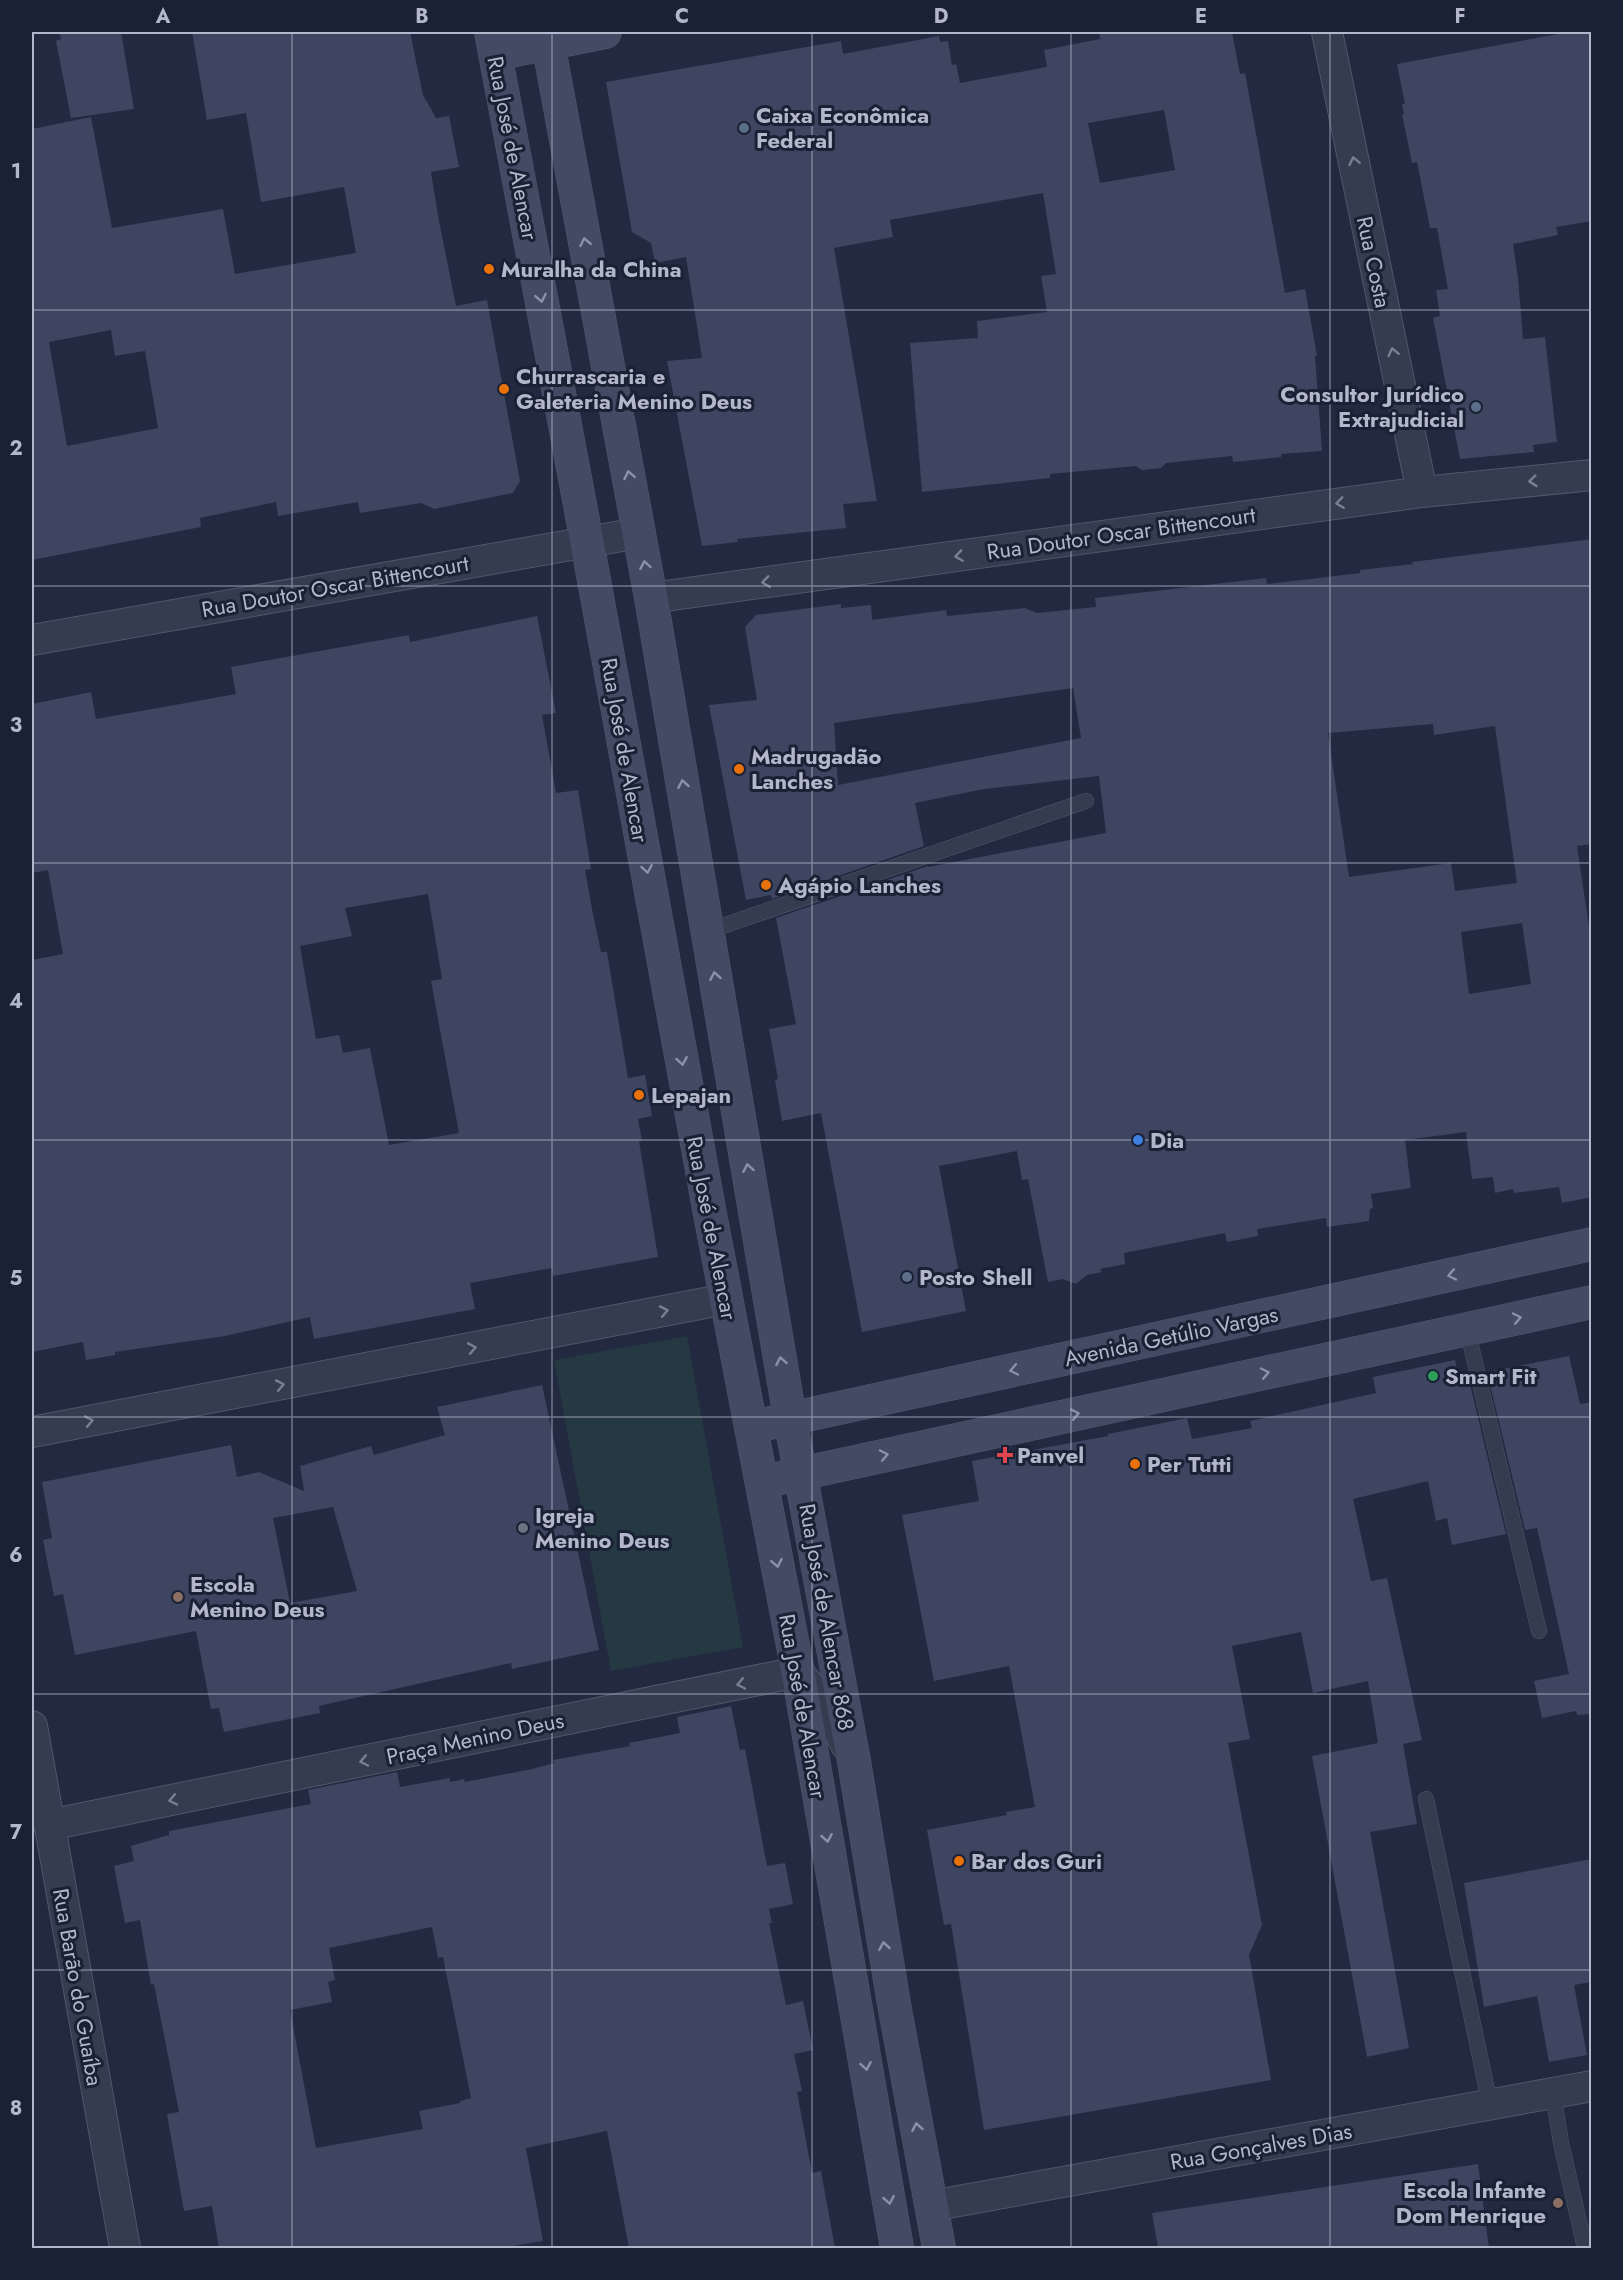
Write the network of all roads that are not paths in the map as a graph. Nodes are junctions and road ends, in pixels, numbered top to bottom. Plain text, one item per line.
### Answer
1 (605, 32) edge
2 (1327, 32) edge
3 (548, 38) edge
4 (493, 43) edge
5 (1592, 475) edge
6 (1422, 492) junction
7 (639, 533) junction
8 (587, 542) junction
9 (651, 598) junction
10 (32, 640) edge
11 (1086, 801) dead end
12 (708, 931) junction
13 (1592, 1244) edge
14 (726, 1299) junction
15 (1592, 1302) edge
16 (1467, 1329) junction
17 (790, 1418) junction
18 (750, 1427) junction
19 (32, 1432) edge
20 (801, 1474) junction
21 (761, 1482) junction
22 (1539, 1631) dead end
23 (798, 1672) junction
24 (32, 1726) edge
25 (854, 1761) junction
26 (1426, 1799) dead end
27 (49, 1825) junction
28 (1592, 2086) edge
29 (1553, 2093) junction
30 (1490, 2105) junction
31 (875, 2121) junction
32 (931, 2206) junction
33 (124, 2248) edge
34 (897, 2248) edge
35 (918, 2248) edge
36 (939, 2248) edge
37 (1585, 2248) edge

1 - 3 main road
6 -> 2 street, Rua Costa
3 - 4 main road
7 -> 3 main road, Rua José de Alencar
4 -> 8 main road, Rua José de Alencar
5 -> 6 street, Rua Doutor Oscar Bittencourt
6 -> 9 street, Rua Doutor Oscar Bittencourt
7 - 8 street, Rua Doutor Oscar Bittencourt
9 -> 7 main road, Rua José de Alencar
8 - 10 street, Rua Doutor Oscar Bittencourt
8 -> 14 main road, Rua José de Alencar
12 -> 9 main road, Rua José de Alencar
11 - 12 lane
17 -> 12 main road, Rua José de Alencar
13 -> 17 main road, Avenida Getúlio Vargas
14 - 18 main road, Rua José de Alencar
19 -> 14 street
16 -> 15 main road
20 -> 16 main road
16 - 22 lane
17 - 18 main road, Avenida Getúlio Vargas
17 - 20 main road, Rua José de Alencar
18 - 21 main road, Rua José de Alencar
20 - 21 main road
20 - 25 main road, Rua José de Alencar 868
21 -> 23 main road, Rua José de Alencar
23 - 25 street
23 -> 27 street, Praça Menino Deus
23 -> 31 main road, Rua José de Alencar
24 - 27 street, Rua Barão do Guaíba
32 -> 25 main road, Rua José de Alencar
26 - 30 lane
27 - 33 street, Rua Barão do Guaíba
28 - 29 street, Rua Gonçalves Dias
29 - 30 street, Rua Gonçalves Dias
29 - 37 lane
30 - 32 street, Rua Gonçalves Dias
31 - 32 main road
31 -> 34 main road, Rua José de Alencar
32 - 35 main road
32 - 36 main road, Rua José de Alencar

